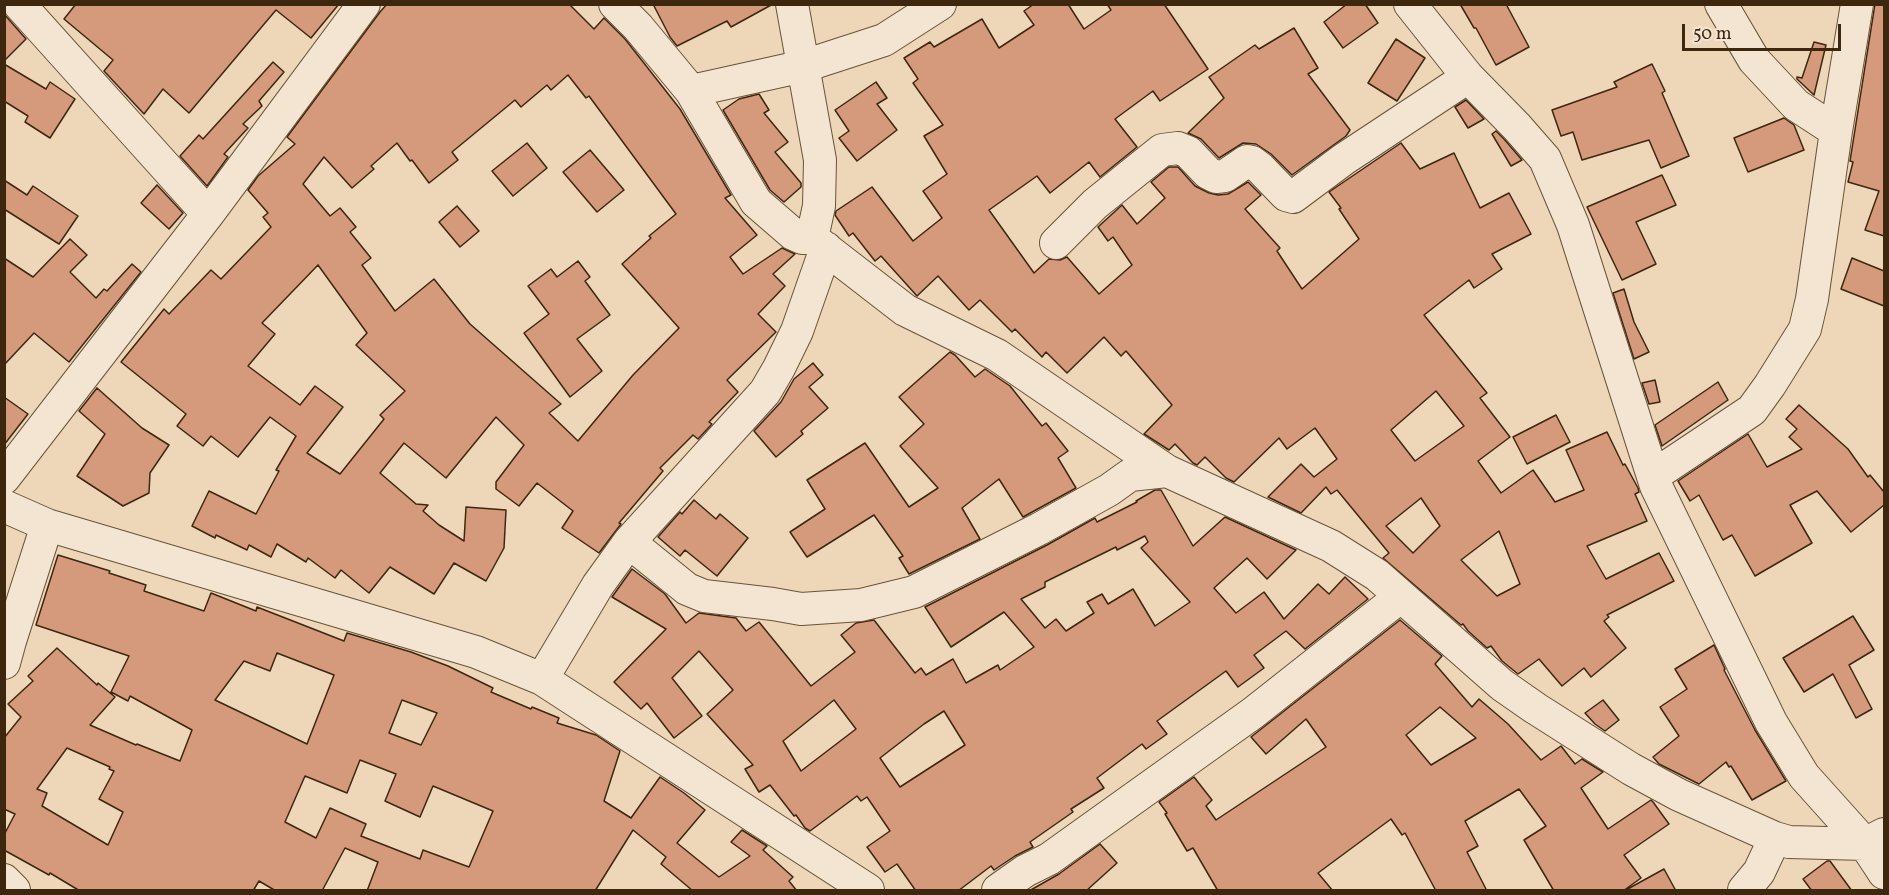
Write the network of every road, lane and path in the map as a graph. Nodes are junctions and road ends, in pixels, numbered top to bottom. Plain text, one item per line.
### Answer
1 (19, 4) edge
2 (364, 4) edge
3 (615, 4) edge
4 (792, 4) edge
5 (940, 4) edge
6 (1410, 4) edge
7 (1721, 4) edge
8 (1857, 4) edge
9 (804, 66) junction
10 (1468, 77) junction
11 (691, 91) junction
12 (1836, 131) junction
13 (208, 214) junction
14 (819, 243) junction
15 (1056, 243) dead end
16 (1167, 471) junction
17 (1653, 476) junction
18 (4, 478) edge
19 (4, 506) edge
20 (47, 525) junction
21 (629, 542) junction
22 (1401, 597) junction
23 (4, 663) edge
24 (542, 679) junction
25 (1775, 837) junction
26 (1875, 839) edge
27 (1884, 873) edge
28 (4, 880) edge
29 (14, 891) edge
30 (868, 891) edge
31 (998, 891) edge
32 (1744, 891) edge

1 - 13 street
2 - 13 street
3 - 11 street
4 - 9 street
5 - 9 street
6 - 10 street
7 - 12 street
8 - 12 street
9 - 11 street
9 - 14 street
10 - 15 street
10 - 17 street
11 - 14 street
12 - 17 street
13 - 18 street
14 - 16 street
14 - 21 street
16 - 21 street
16 - 22 street
17 - 26 street
19 - 20 street
20 - 23 street
20 - 24 street
21 - 24 street
22 - 25 street
22 - 31 street
24 - 30 street
25 - 26 street
25 - 32 street
26 - 27 street
28 - 29 street

